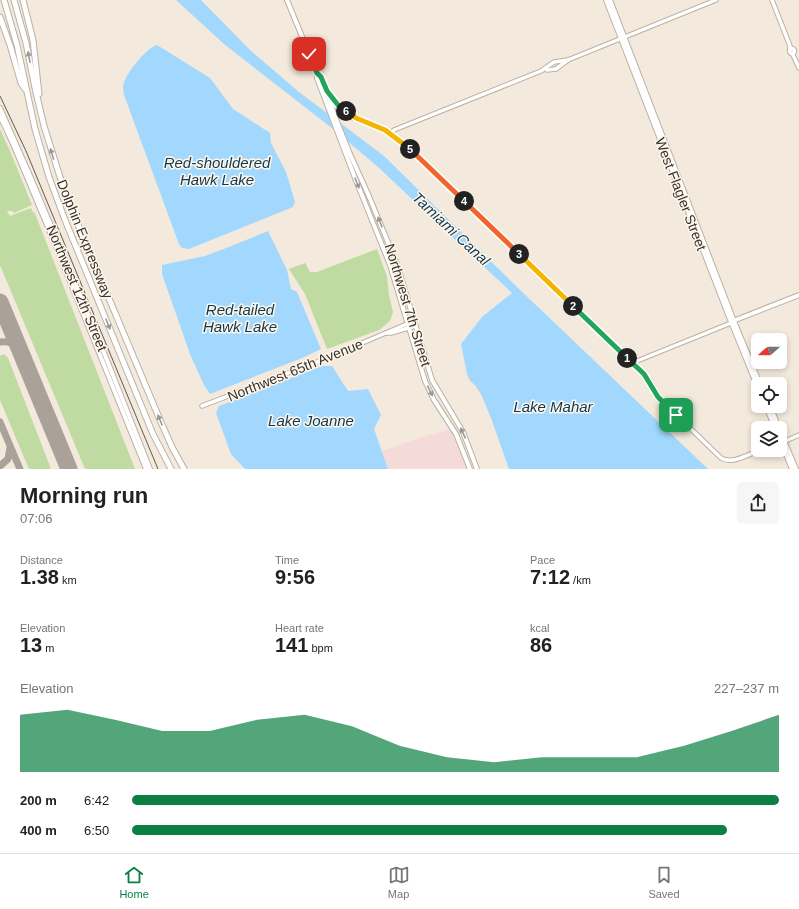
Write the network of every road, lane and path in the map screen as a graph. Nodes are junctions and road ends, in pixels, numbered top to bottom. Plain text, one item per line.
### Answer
1 (4, 0) edge
2 (14, 0) edge
3 (23, 0) edge
4 (287, 0) edge
5 (606, 0) edge
6 (610, 0) edge
7 (716, 0) edge
8 (772, 0) edge
9 (0, 17) edge
10 (623, 38) junction
11 (799, 68) edge
12 (317, 73) junction
13 (319, 84) junction
14 (26, 90) junction
15 (327, 91) junction
16 (329, 99) junction
17 (0, 108) edge
18 (40, 109) junction
19 (0, 116) edge
20 (356, 118) junction
21 (391, 133) junction
22 (799, 294) edge
23 (732, 322) junction
24 (414, 324) junction
25 (408, 326) junction
26 (632, 363) junction
27 (754, 377) edge
28 (757, 377) edge
29 (202, 406) dead end
30 (799, 435) edge
31 (787, 440) edge
32 (751, 453) edge
33 (787, 453) edge
34 (176, 455) junction
35 (787, 457) edge
36 (146, 469) edge
37 (150, 469) edge
38 (171, 469) edge
39 (184, 469) edge
40 (188, 469) edge
41 (470, 469) edge
42 (476, 469) edge
43 (792, 469) edge
44 (796, 469) edge

1 - 14 highway, Dolphin Expressway
18 -> 2 highway, Dolphin Expressway
3 - 18 highway
4 - 12 main road, Northwest 7th Street
5 - 10 main road, West Flagler Street
6 - 10 main road, West Flagler Street
7 - 10 street
8 - 11 street
9 - 14 highway
10 - 21 street
10 - 23 main road, West Flagler Street
12 - 13 main road, Northwest 7th Street
12 - 15 main road, Northwest 7th Street
13 - 16 main road
13 -> 25 main road, Northwest 7th Street
14 -> 38 highway, Dolphin Expressway
15 - 16 main road, Northwest 7th Street
15 - 20 street
16 - 20 street
24 -> 16 main road, Northwest 7th Street
17 - 37 main road, Northwest 12th Street
34 -> 18 highway, Dolphin Expressway
19 - 36 main road, Northwest 12th Street
20 - 21 street
21 - 26 street
22 - 23 main road
23 - 26 street
23 - 27 main road, West Flagler Street
23 - 28 main road, West Flagler Street
24 - 25 street, Northwest 65th Avenue
42 -> 24 main road, Northwest 7th Street
25 - 29 street, Northwest 65th Avenue
25 -> 41 main road, Northwest 7th Street
26 - 32 street
30 - 31 street
33 - 44 main road
34 - 39 highway, Dolphin Expressway
34 - 40 highway
35 - 43 main road

